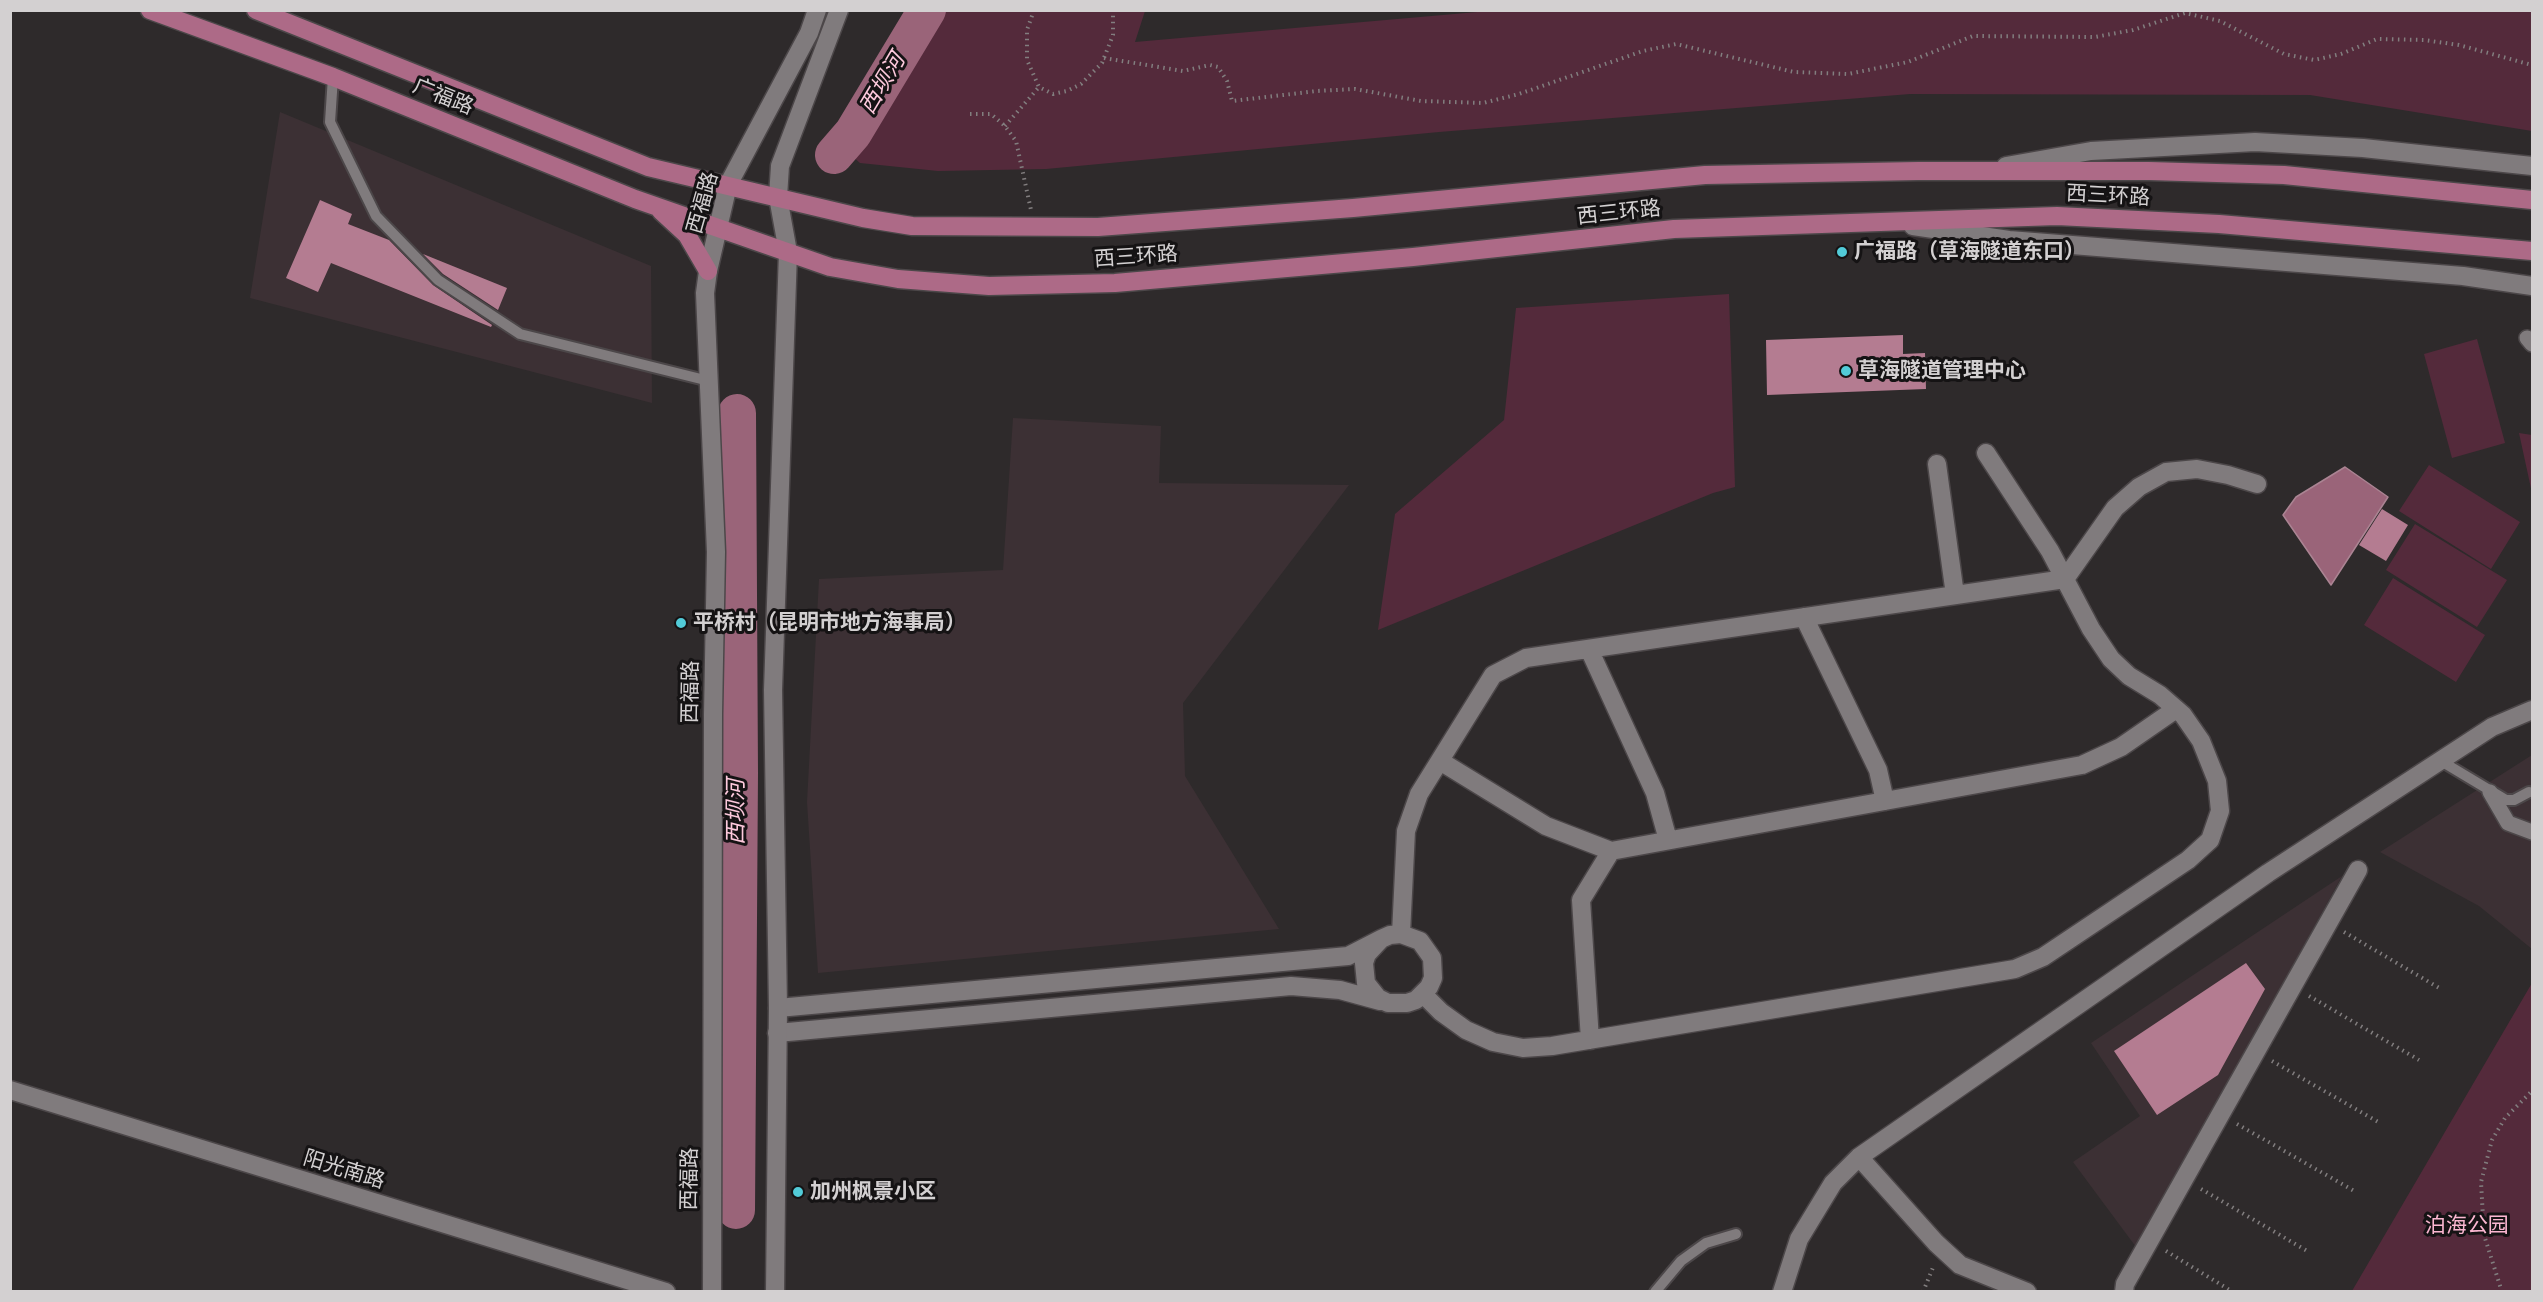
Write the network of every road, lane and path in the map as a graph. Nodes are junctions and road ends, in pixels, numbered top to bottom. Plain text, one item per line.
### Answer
1 (150, 10) edge
2 (256, 10) edge
3 (817, 10) edge
4 (839, 10) edge
5 (1034, 10) edge
6 (1113, 10) edge
7 (1104, 58) junction
8 (2532, 65) edge
9 (333, 77) junction
10 (1039, 87) junction
11 (970, 114) dead end
12 (1005, 126) junction
13 (2532, 165) edge
14 (1981, 171) junction
15 (728, 185) junction
16 (778, 197) junction
17 (2532, 200) edge
18 (655, 206) junction
19 (1885, 222) junction
20 (718, 227) junction
21 (1035, 228) junction
22 (788, 252) junction
23 (2532, 252) edge
24 (708, 271) junction
25 (2532, 286) edge
26 (709, 381) junction
27 (1986, 453) dead end
28 (1937, 464) dead end
29 (2257, 484) dead end
30 (2064, 579) junction
31 (1955, 595) junction
32 (1804, 617) junction
33 (1589, 649) junction
34 (2176, 709) junction
35 (2532, 710) edge
36 (1440, 761) junction
37 (2440, 761) junction
38 (2490, 792) junction
39 (2529, 792) dead end
40 (1885, 801) junction
41 (2532, 832) edge
42 (1668, 840) junction
43 (1611, 851) junction
44 (2358, 870) dead end
45 (2328, 923) junction
46 (1401, 934) junction
47 (1381, 939) junction
48 (2292, 987) junction
49 (2441, 989) dead end
50 (1423, 994) junction
51 (1388, 1003) junction
52 (778, 1008) junction
53 (777, 1033) junction
54 (1590, 1040) junction
55 (2256, 1051) junction
56 (2419, 1060) dead end
57 (10, 1090) edge
58 (2532, 1091) edge
59 (2221, 1114) junction
60 (2380, 1124) dead end
61 (1859, 1157) junction
62 (2184, 1179) junction
63 (2356, 1192) dead end
64 (1736, 1234) dead end
65 (2150, 1242) junction
66 (1942, 1248) junction
67 (2309, 1252) dead end
68 (666, 1292) edge
69 (712, 1292) edge
70 (775, 1292) edge
71 (1655, 1292) edge
72 (1782, 1292) edge
73 (1923, 1292) edge
74 (2027, 1292) edge
75 (2124, 1292) edge
76 (2233, 1292) edge
77 (2502, 1292) edge

1 - 9 main road, 广福路
2 - 15 main road, 广福路
3 - 15 street, 西福路
4 - 16 street
5 - 10 path
6 - 7 path
7 - 8 path
7 - 10 path
9 - 18 main road, 广福路
9 - 26 lane
10 - 12 path
11 - 12 path
12 - 21 path
13 - 14 street
14 - 17 main road, 西三环路
14 - 21 main road, 西三环路
15 - 16 main road, 广福路
15 - 20 street, 西福路
16 - 21 main road, 西三环路
16 - 22 street
18 - 20 main road, 广福路
18 - 24 main road
19 - 22 main road, 西三环路
19 - 23 main road, 西三环路
19 - 25 street
20 - 22 main road, 西三环路
20 - 24 street, 西福路
22 - 52 street
24 - 26 street, 西福路
26 - 69 street, 西福路
27 - 30 street
28 - 31 street
29 - 30 street
30 - 31 street
30 - 34 street
31 - 32 street
32 - 33 street
32 - 40 street
33 - 36 street
33 - 42 street
34 - 40 street
34 - 54 street
35 - 37 street
36 - 43 street
36 - 46 street
37 - 38 lane
37 - 61 street
38 - 39 lane
38 - 41 street
40 - 42 street
42 - 43 street
43 - 54 street
44 - 45 street
45 - 48 street
45 - 49 path
46 - 47 street
46 - 50 street
47 - 51 street
47 - 52 street
48 - 55 street
48 - 56 path
50 - 51 street
50 - 54 street
51 - 53 street
52 - 53 street
53 - 70 street
55 - 59 street
55 - 60 path
57 - 68 street, 阳光南路
58 - 77 path
59 - 62 street
59 - 63 path
61 - 66 street
61 - 72 street
62 - 65 street
62 - 67 path
64 - 71 lane
65 - 75 street
65 - 76 path
66 - 73 path
66 - 74 street

